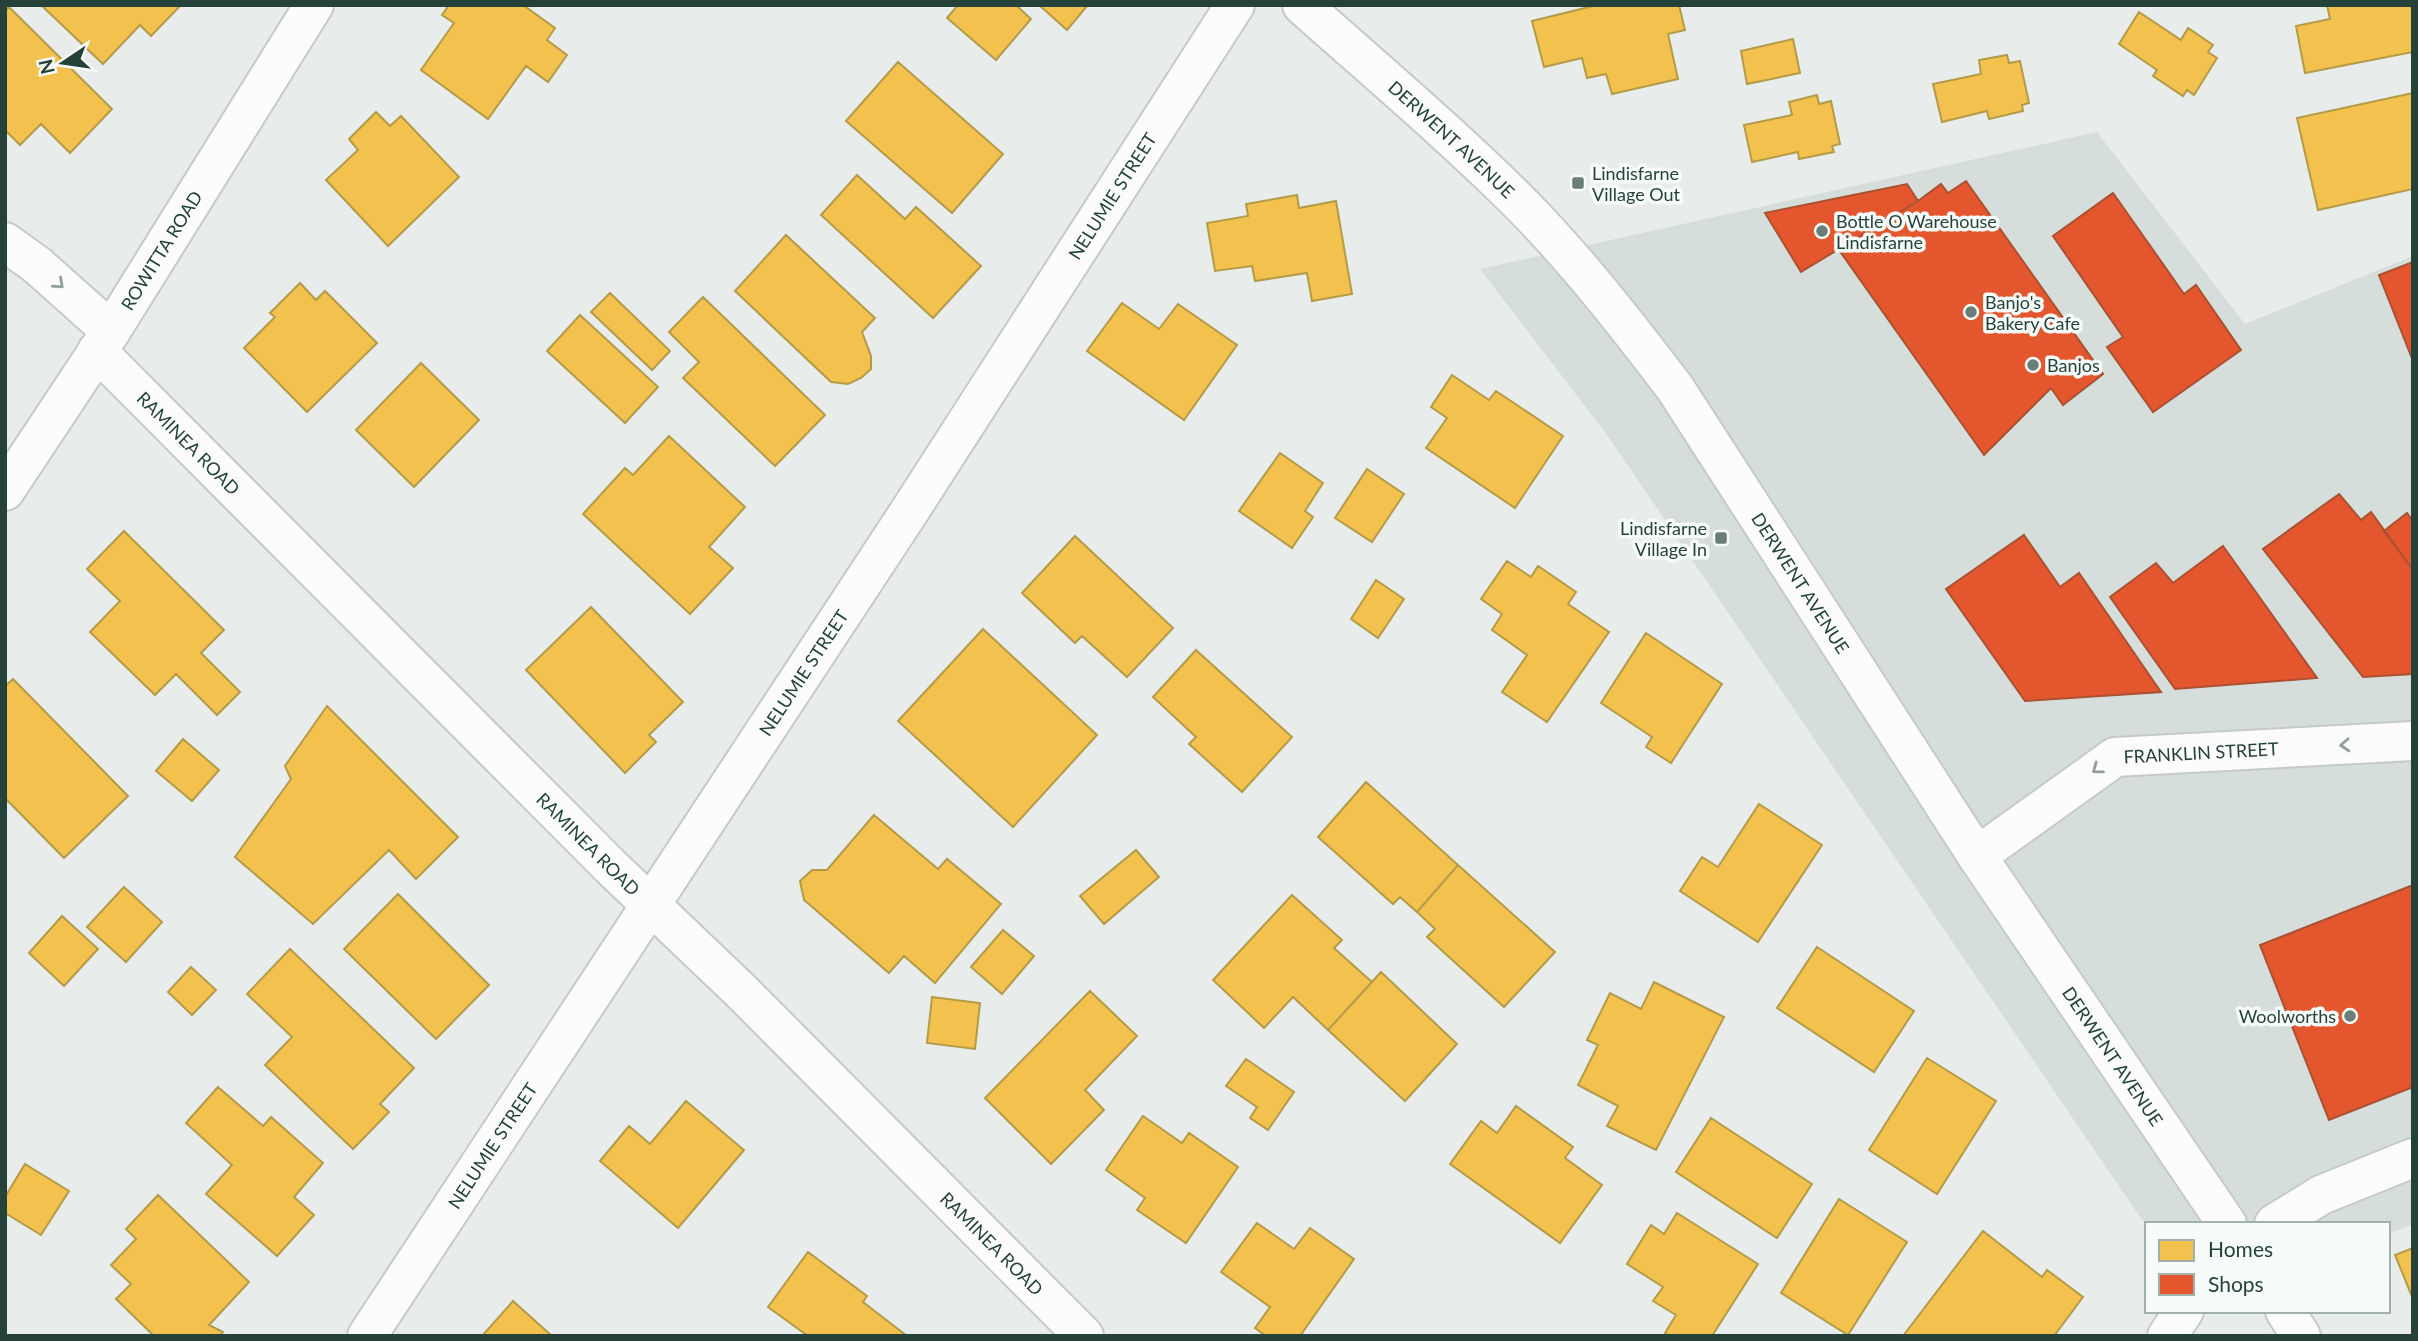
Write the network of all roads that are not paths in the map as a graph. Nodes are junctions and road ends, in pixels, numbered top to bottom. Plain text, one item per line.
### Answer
1 (314, 5) edge
2 (1235, 5) edge
3 (1302, 5) edge
4 (5, 242) edge
5 (104, 341) junction
6 (5, 491) edge
7 (2413, 741) edge
8 (1977, 856) junction
9 (650, 907) junction
10 (2413, 1157) edge
11 (2226, 1222) edge
12 (2277, 1222) edge
13 (2183, 1313) edge
14 (2286, 1313) edge
15 (367, 1336) edge
16 (1084, 1336) edge
17 (2167, 1336) edge
18 (2301, 1336) edge

1 - 5 street, ROWITTA ROAD
2 - 9 street, NELUMIE STREET
3 - 8 street, DERWENT AVENUE
4 -> 5 street, RAMINEA ROAD
5 - 6 street, ROWITTA ROAD
5 - 9 street, RAMINEA ROAD
7 -> 8 street, FRANKLIN STREET
8 - 11 street, DERWENT AVENUE
9 - 15 street, NELUMIE STREET
9 - 16 street, RAMINEA ROAD
10 - 12 street
13 - 17 street
14 - 18 street

